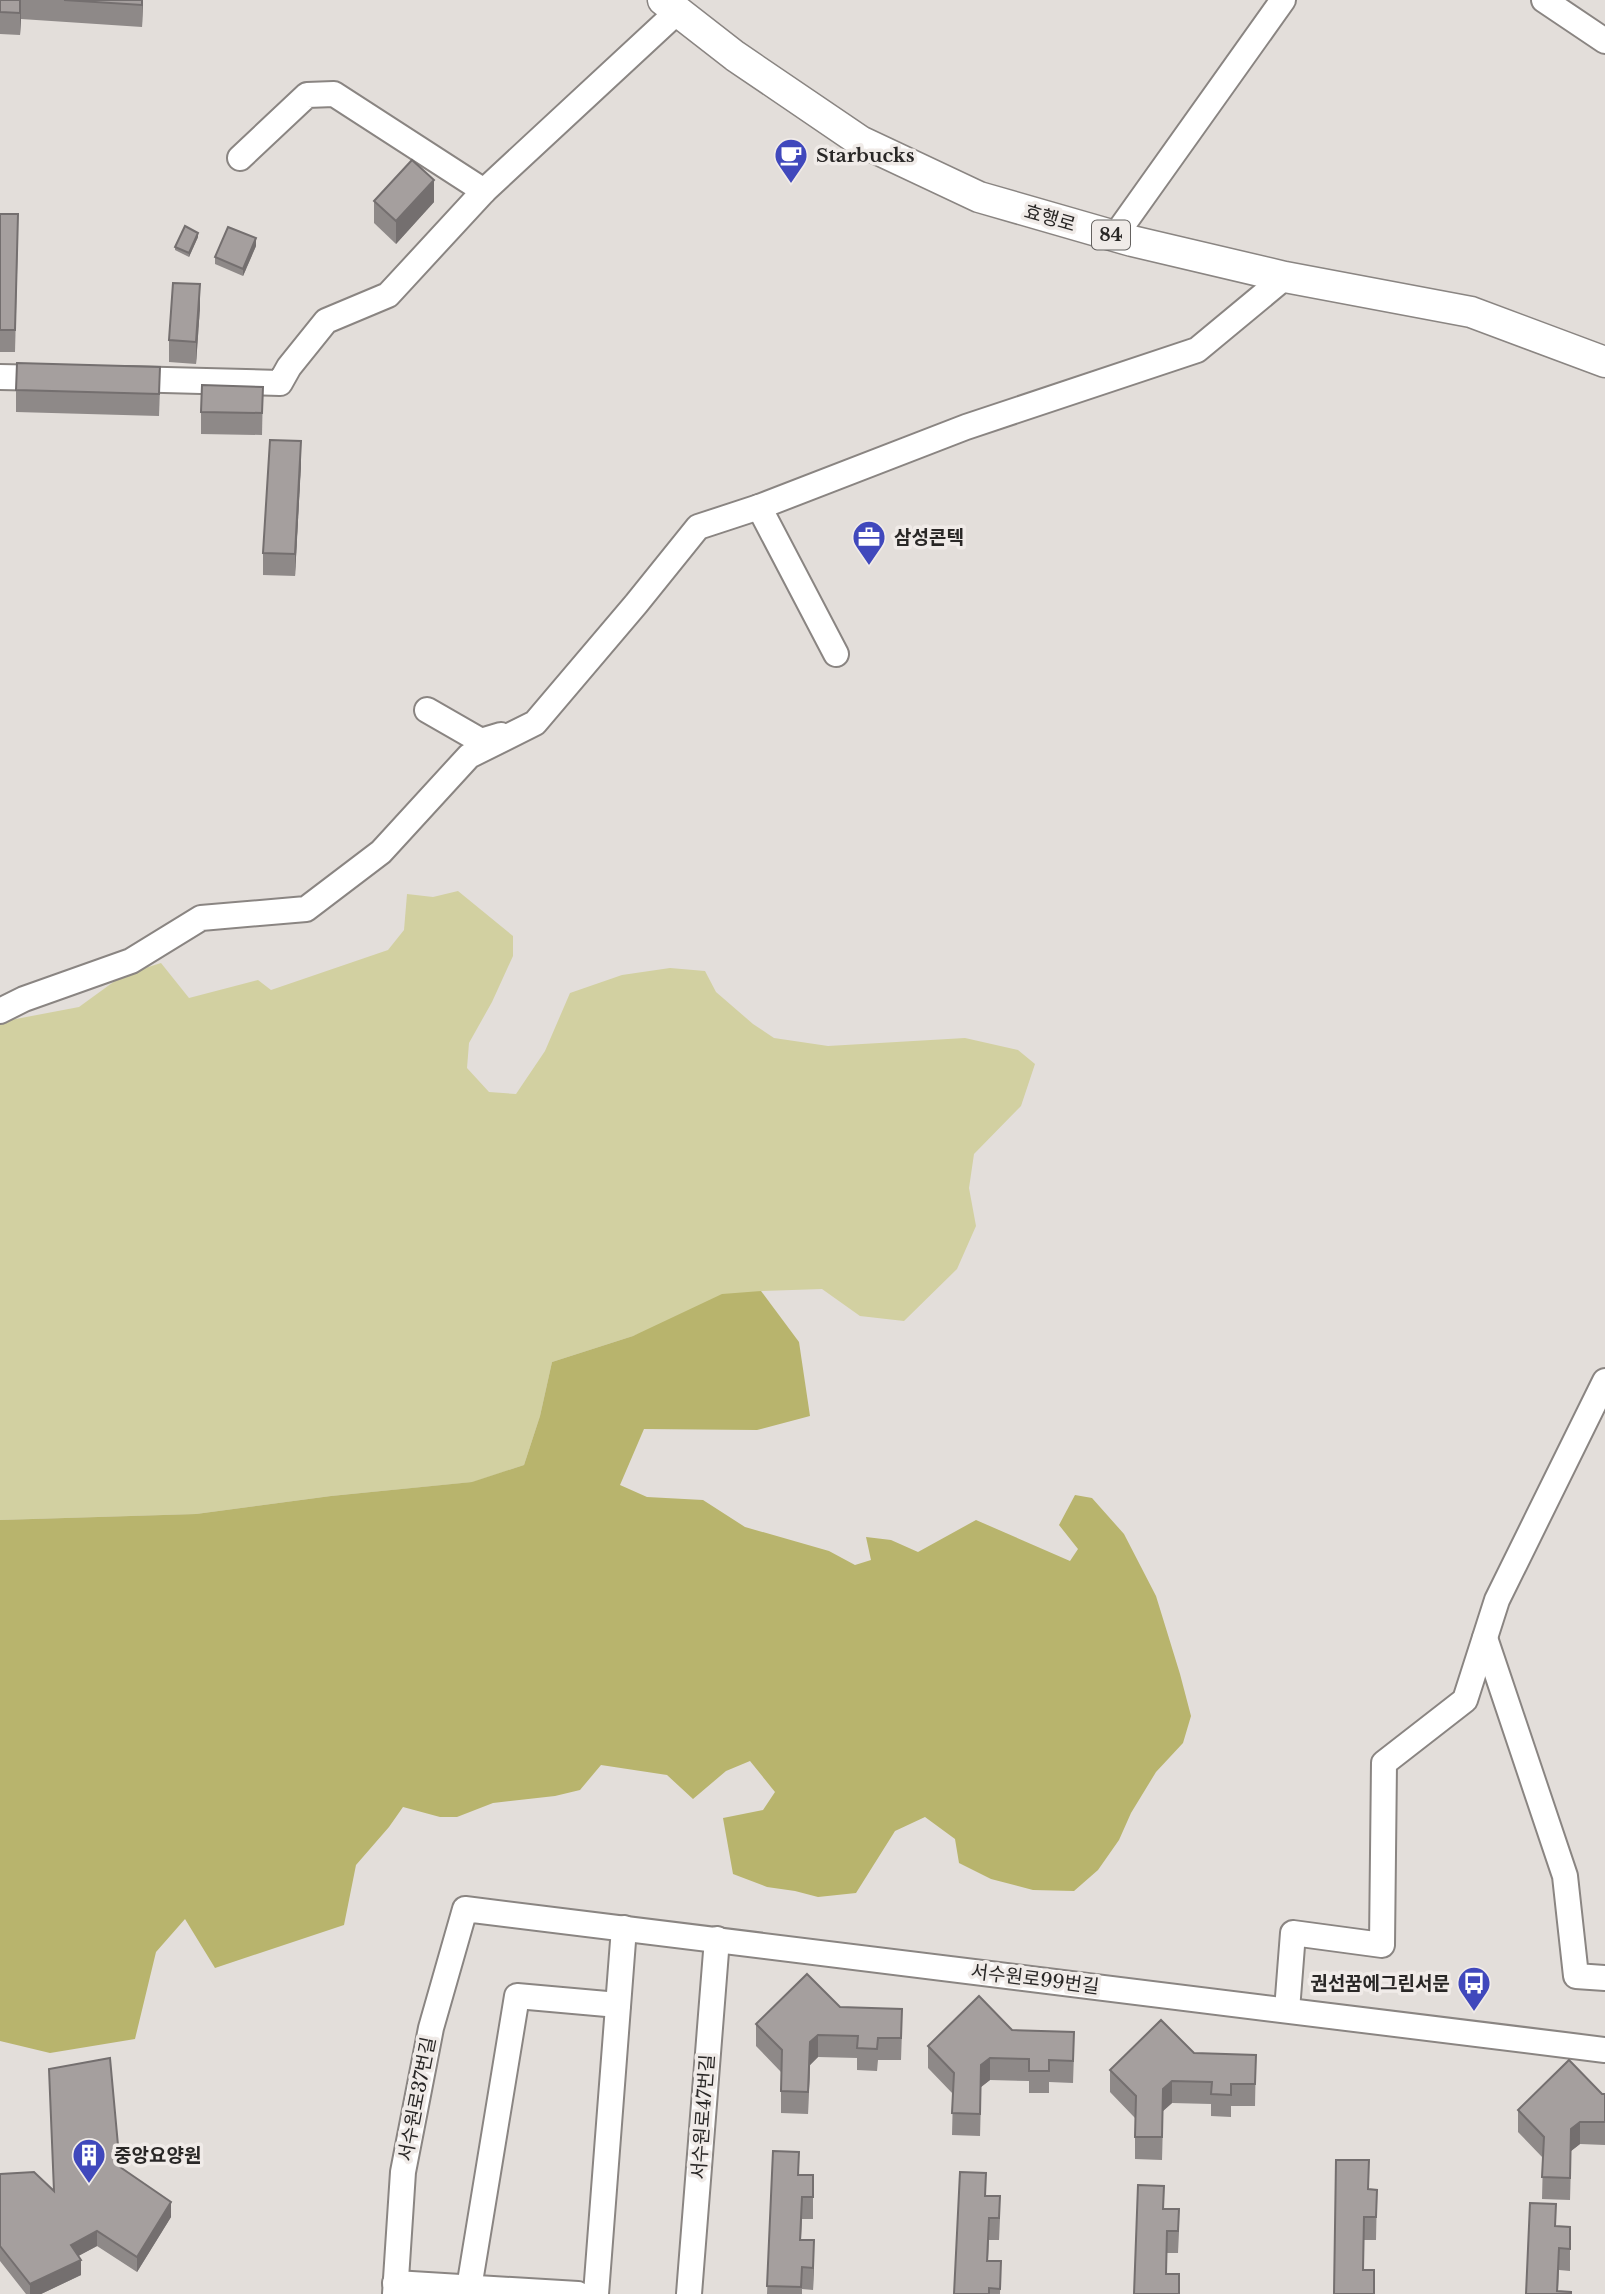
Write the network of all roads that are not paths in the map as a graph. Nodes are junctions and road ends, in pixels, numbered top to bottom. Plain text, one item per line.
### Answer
1 (1283, 0) edge
2 (1544, 0) edge
3 (670, 6) edge
4 (1605, 41) edge
5 (240, 158) dead end
6 (484, 191) junction
7 (1115, 236) junction
8 (1285, 277) junction
9 (1605, 362) edge
10 (0, 377) edge
11 (67, 378) edge
12 (107, 379) edge
13 (759, 507) junction
14 (836, 654) dead end
15 (427, 710) dead end
16 (535, 723) junction
17 (0, 1011) edge
18 (1605, 1381) edge
19 (1485, 1638) junction
20 (465, 1909) joint
21 (624, 1928) junction
22 (717, 1939) junction
23 (1605, 1978) edge
24 (618, 2005) junction
25 (1287, 2010) junction
26 (1605, 2050) edge
27 (469, 2288) junction
28 (395, 2289) edge
29 (578, 2294) edge
30 (596, 2294) edge
31 (689, 2294) edge

1 - 7 street
2 - 4 street
3 - 6 street
3 - 7 main road, 효행로 / 84
5 - 6 street
6 - 12 street
7 - 8 main road, 효행로 / 84
8 - 9 main road, 효행로 / 84
8 - 13 street
10 - 11 street
13 - 14 street
13 - 16 street
15 - 16 street
16 - 17 street
18 - 19 street
19 - 23 street
19 - 25 street
20 - 21 street, 서수원로99번길
20 - 28 street, 서수원로37번길
21 - 22 street, 서수원로99번길
21 - 24 street
22 - 25 street, 서수원로99번길
22 - 31 street, 서수원로47번길
24 - 27 street
24 - 30 street
25 - 26 street, 서수원로99번길
27 - 28 street
27 - 29 street

